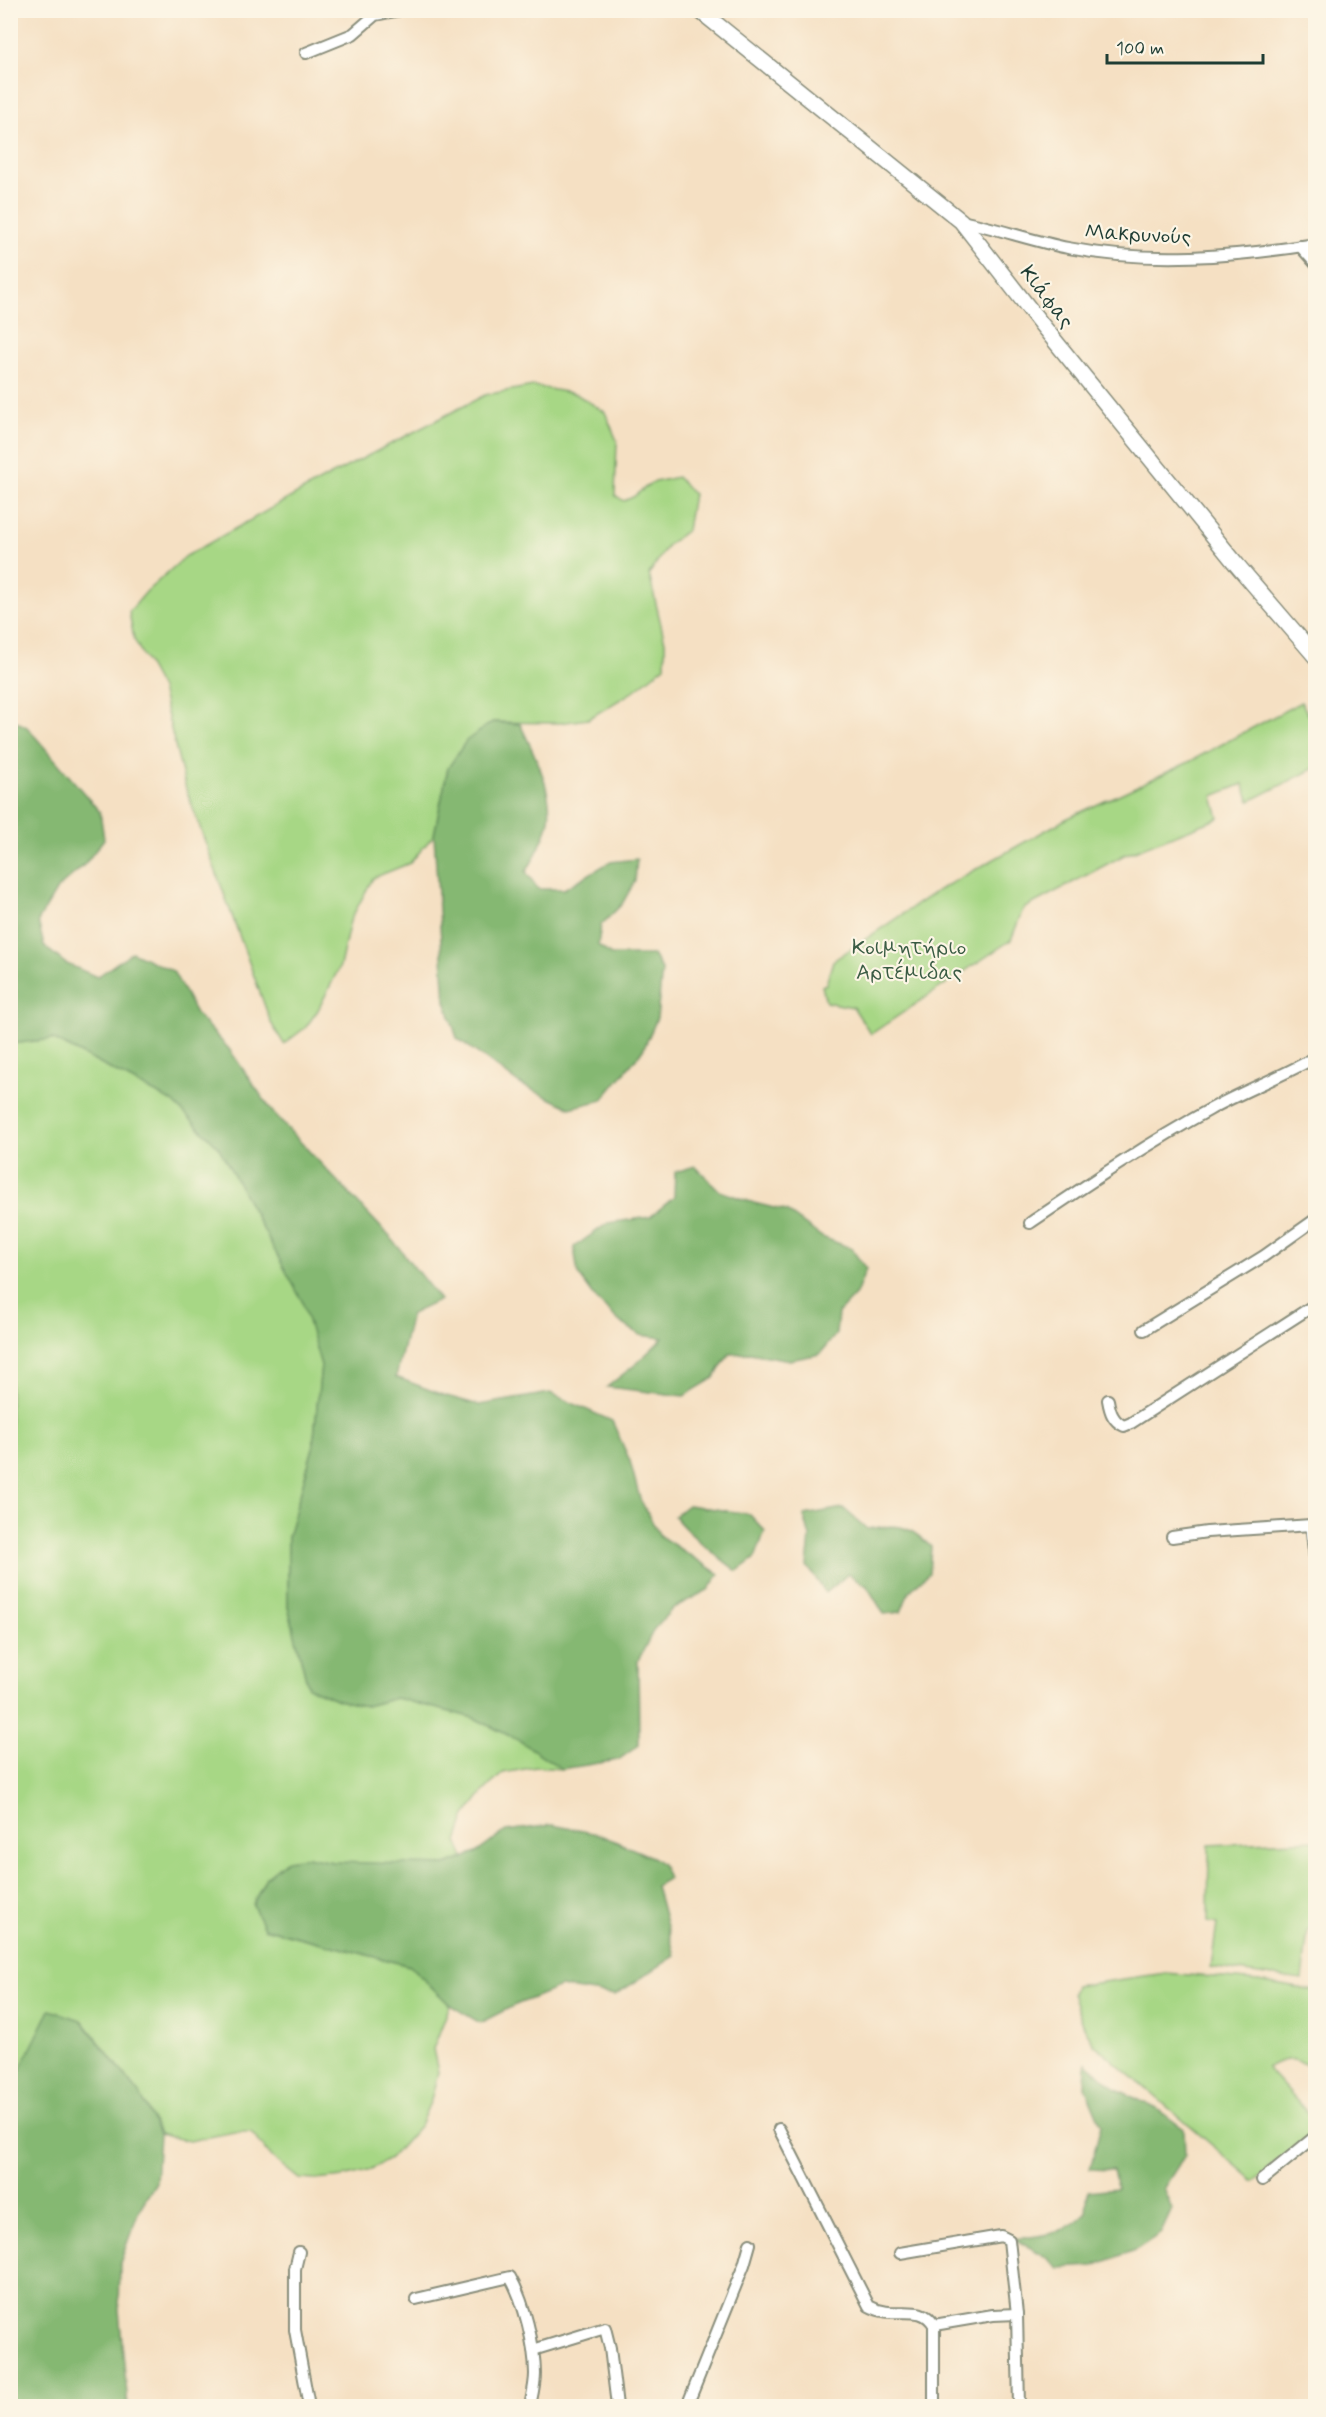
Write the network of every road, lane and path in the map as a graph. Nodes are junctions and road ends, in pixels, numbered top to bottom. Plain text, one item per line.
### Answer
1 (401, 10) edge
2 (699, 10) edge
3 (306, 53) dead end
4 (961, 221) junction
5 (1316, 244) edge
6 (1300, 246) junction
7 (1316, 264) edge
8 (1316, 657) edge
9 (1316, 1057) edge
10 (1316, 1219) edge
11 (1030, 1223) dead end
12 (1316, 1304) edge
13 (1144, 1330) dead end
14 (1108, 1400) dead end
15 (1313, 1522) edge
16 (1172, 1537) dead end
17 (1315, 1556) edge
18 (1316, 1567) edge
19 (779, 2129) dead end
20 (1316, 2136) edge
21 (1262, 2180) dead end
22 (750, 2244) dead end
23 (299, 2252) dead end
24 (900, 2253) dead end
25 (416, 2299) dead end
26 (1017, 2314) junction
27 (934, 2325) junction
28 (532, 2350) junction
29 (309, 2406) edge
30 (530, 2406) edge
31 (617, 2406) edge
32 (687, 2406) edge
33 (934, 2406) edge
34 (1019, 2406) edge

1 - 3 street
2 - 4 street, Κιάφας
4 - 6 street, Μακρυνούς
4 - 8 street, Κιάφας
5 - 6 street, Μακρυνούς
6 - 7 street
9 - 11 street
10 - 13 street
12 - 14 street
15 - 16 street
15 - 17 street
17 - 18 street
19 - 27 street
20 - 21 street
22 - 32 street
23 - 29 street
24 - 26 street
25 - 28 street
26 - 27 street
26 - 34 street
27 - 33 street
28 - 30 street
28 - 31 street

